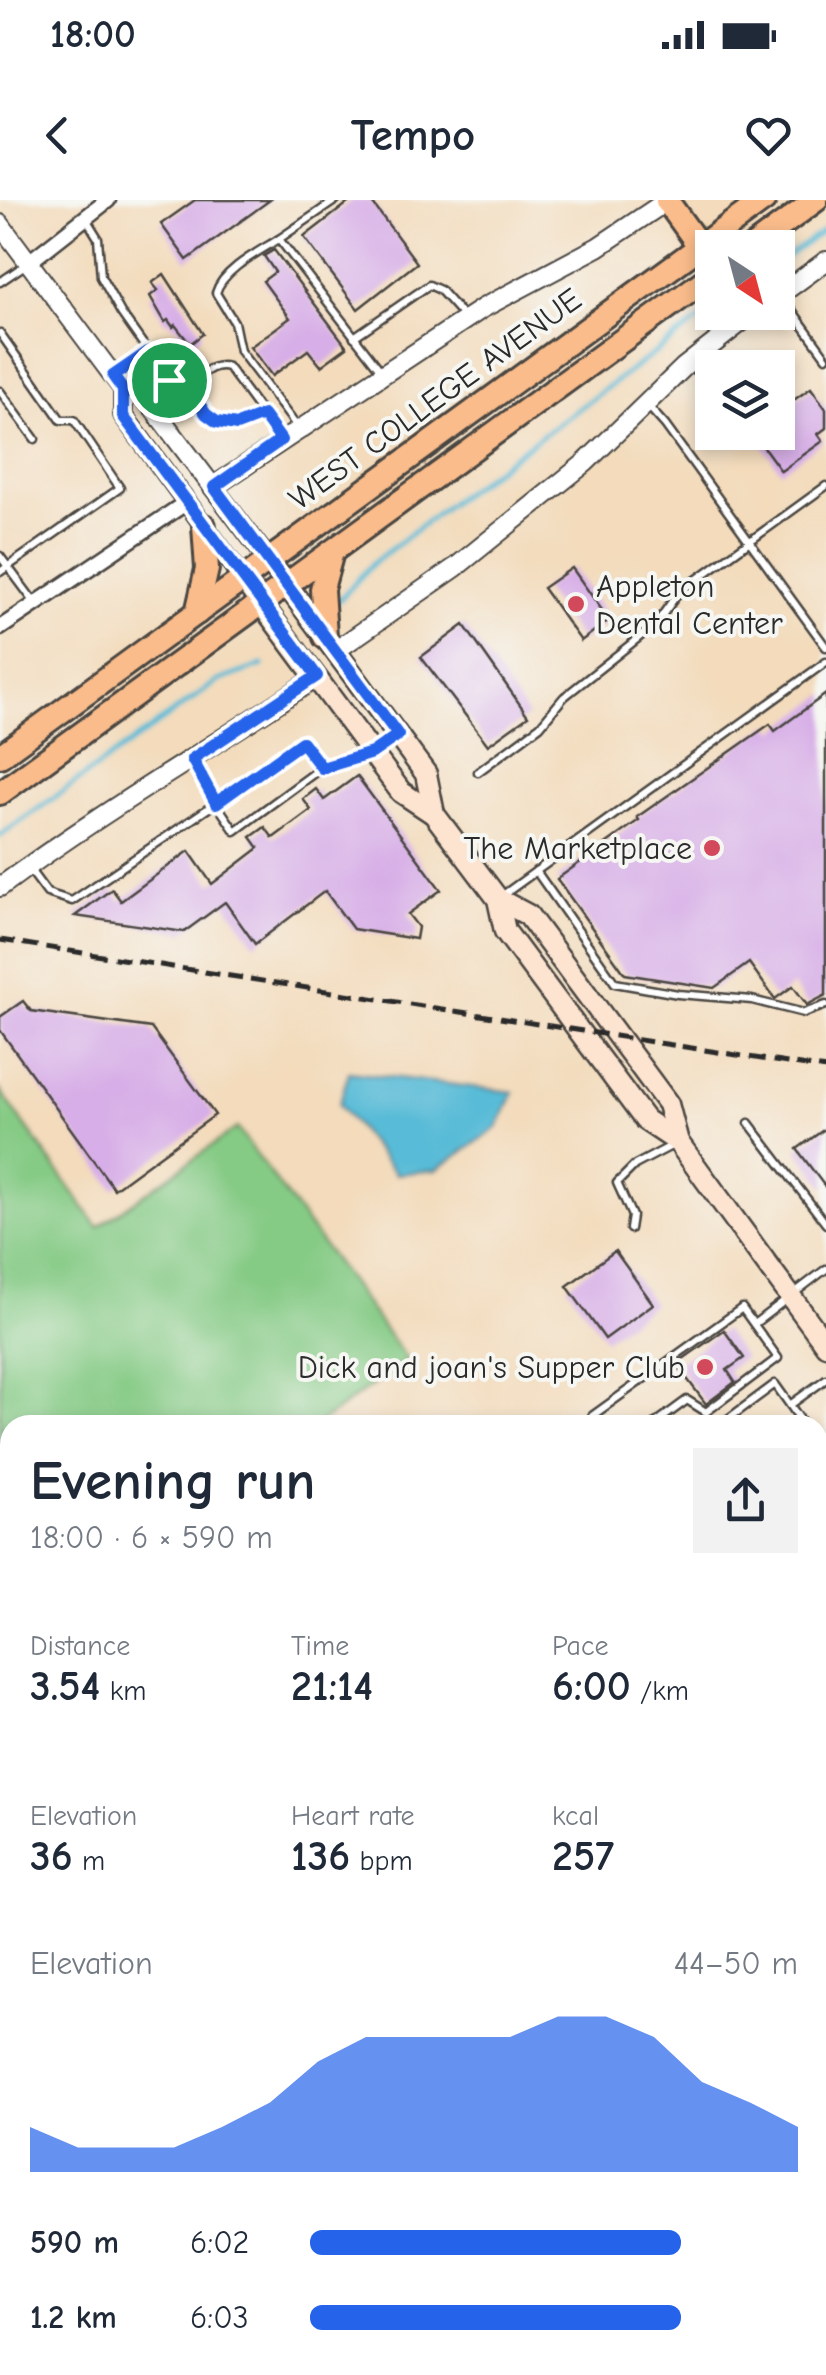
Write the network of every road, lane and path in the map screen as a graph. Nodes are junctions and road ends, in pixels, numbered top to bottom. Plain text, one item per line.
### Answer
1 (108, 200) edge
2 (336, 200) edge
3 (667, 200) edge
4 (764, 200) edge
5 (816, 200) edge
6 (85, 217) junction
7 (0, 224) edge
8 (722, 230) edge
9 (775, 230) edge
10 (279, 239) junction
11 (695, 239) edge
12 (695, 250) edge
13 (826, 261) edge
14 (29, 262) junction
15 (0, 282) edge
16 (795, 283) edge
17 (695, 287) edge
18 (795, 316) edge
19 (466, 319) junction
20 (731, 330) edge
21 (0, 333) edge
22 (354, 337) junction
23 (148, 352) junction
24 (826, 356) edge
25 (382, 372) junction
26 (118, 383) junction
27 (187, 386) junction
28 (0, 391) edge
29 (647, 405) junction
30 (263, 415) junction
31 (299, 429) junction
32 (34, 438) dead end
33 (281, 440) junction
34 (826, 486) edge
35 (214, 487) junction
36 (186, 502) junction
37 (204, 526) junction
38 (750, 540) junction
39 (332, 552) junction
40 (0, 556) edge
41 (269, 561) junction
42 (4, 569) edge
43 (243, 579) junction
44 (286, 584) junction
45 (261, 603) junction
46 (36, 604) junction
47 (197, 613) junction
48 (0, 628) edge
49 (330, 644) junction
50 (826, 647) edge
51 (826, 662) edge
52 (317, 676) junction
53 (398, 735) junction
54 (372, 753) junction
55 (0, 756) edge
56 (192, 759) junction
57 (322, 768) junction
58 (478, 772) dead end
59 (0, 794) edge
60 (216, 803) junction
61 (434, 814) junction
62 (27, 867) junction
63 (536, 871) junction
64 (0, 887) edge
65 (498, 899) junction
66 (826, 1005) edge
67 (748, 1123) dead end
68 (678, 1142) junction
69 (826, 1224) edge
70 (630, 1229) dead end
71 (826, 1269) edge
72 (792, 1297) junction
73 (754, 1324) junction
74 (826, 1344) edge
75 (826, 1379) edge
76 (790, 1405) junction
77 (593, 1415) edge
78 (667, 1415) edge
79 (733, 1415) edge
80 (797, 1415) edge

1 - 6 street
2 - 10 lane
3 - 11 main road
3 - 19 street
4 - 8 main road, WEST COLLEGE AVENUE
5 - 9 main road
6 - 14 street
6 - 23 lane
7 - 14 street
10 - 22 lane
10 - 31 lane
12 - 41 main road, WEST COLLEGE AVENUE
13 - 16 street
14 - 15 lane
14 - 26 street
17 - 39 main road, WEST COLLEGE AVENUE
18 - 24 lane
19 - 22 lane
19 - 25 street
20 - 29 street
21 - 42 lane
22 - 25 lane
23 - 26 lane
23 - 27 lane
25 - 31 street
26 - 35 street
26 - 36 street
27 - 30 lane
27 - 30 lane
28 - 32 lane
29 - 38 lane
29 - 49 street
30 - 33 lane
31 - 33 street
33 - 35 street
34 - 38 lane
35 - 41 street
36 - 37 street
36 - 46 street
37 - 43 street
37 - 47 main road
38 - 50 lane
38 - 58 lane
39 - 44 main road, WEST COLLEGE AVENUE
39 - 49 main road
40 - 42 lane
41 - 43 main road, WEST COLLEGE AVENUE
41 - 44 main road
42 - 46 lane
43 - 45 main road
43 - 47 main road, WEST COLLEGE AVENUE
44 - 45 main road, WEST COLLEGE AVENUE
44 - 49 main road
45 - 52 main road
45 - 59 main road, WEST COLLEGE AVENUE
46 - 48 street
47 - 55 main road, WEST COLLEGE AVENUE
49 - 53 main road
51 - 63 lane
52 - 54 main road
52 - 56 street
53 - 54 lane
53 - 61 main road
54 - 57 lane
54 - 61 main road
56 - 60 lane
56 - 62 street
57 - 60 lane
57 - 60 lane
60 - 62 lane
61 - 65 main road
62 - 64 street
63 - 65 lane
63 - 66 lane
65 - 68 main road
65 - 68 main road
67 - 69 lane
68 - 70 lane
68 - 72 main road
71 - 72 lane
72 - 73 lane
72 - 74 main road
73 - 77 lane
73 - 78 lane
75 - 76 lane
76 - 79 lane
76 - 80 lane

